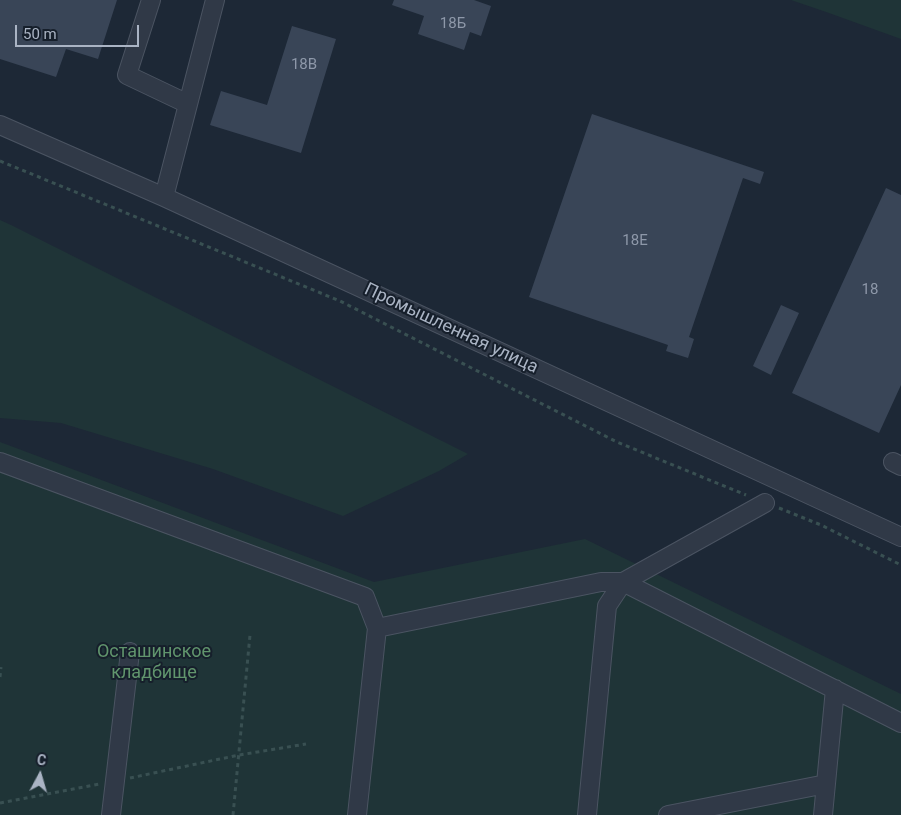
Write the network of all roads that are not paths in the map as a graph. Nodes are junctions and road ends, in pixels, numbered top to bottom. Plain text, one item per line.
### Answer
1 (151, 0) edge
2 (216, 0) edge
3 (188, 104) junction
4 (0, 125) edge
5 (164, 197) junction
6 (0, 462) edge
7 (764, 503) road end
8 (901, 536) edge
9 (623, 582) junction
10 (377, 628) junction
11 (130, 652) dead end
12 (835, 688) junction
13 (901, 723) edge
14 (826, 784) junction
15 (111, 815) edge
16 (357, 815) edge
17 (587, 815) edge
18 (668, 815) edge
19 (823, 815) edge

1 - 3 street
2 - 3 street
3 - 5 street
4 - 5 street, Промышленная улица
5 - 8 street, Промышленная улица
6 - 10 street
7 - 9 street
9 - 10 street
9 - 12 street
9 - 17 street
10 - 16 street
11 - 15 street
12 - 13 street
12 - 14 street
14 - 18 street
14 - 19 street

